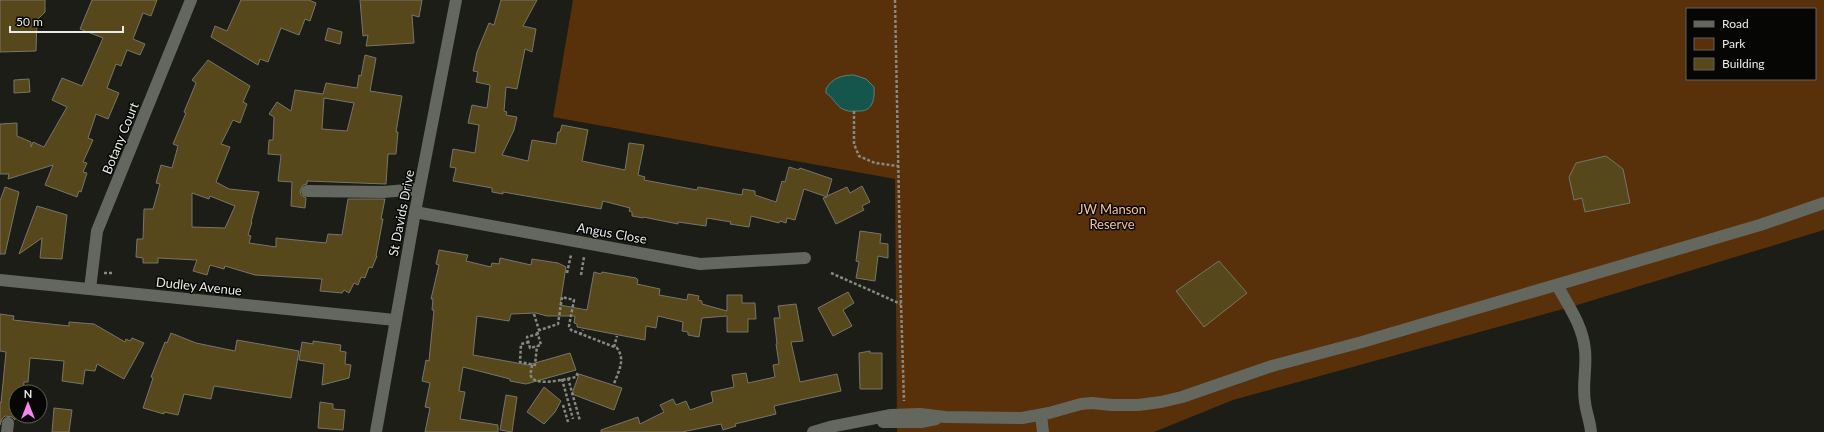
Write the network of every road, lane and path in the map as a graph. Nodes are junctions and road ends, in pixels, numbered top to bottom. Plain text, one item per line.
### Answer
1 (191, 0) edge
2 (456, 0) edge
3 (895, 0) edge
4 (854, 112) dead end
5 (898, 166) junction
6 (419, 189) junction
7 (307, 192) dead end
8 (1824, 203) edge
9 (415, 212) junction
10 (570, 255) dead end
11 (584, 257) dead end
12 (805, 258) dead end
13 (567, 273) dead end
14 (831, 273) dead end
15 (581, 275) dead end
16 (0, 280) edge
17 (1557, 285) junction
18 (90, 289) junction
19 (901, 304) junction
20 (534, 314) dead end
21 (395, 320) junction
22 (539, 330) junction
23 (584, 330) dead end
24 (538, 334) junction
25 (580, 335) junction
26 (617, 336) dead end
27 (529, 342) junction
28 (537, 346) junction
29 (614, 347) junction
30 (532, 365) junction
31 (578, 372) dead end
32 (568, 378) junction
33 (562, 379) junction
34 (614, 384) dead end
35 (562, 405) dead end
36 (904, 414) junction
37 (1041, 415) junction
38 (926, 418) junction
39 (573, 419) dead end
40 (580, 421) dead end
41 (864, 421) junction
42 (568, 422) dead end
43 (376, 432) edge
44 (813, 432) edge
45 (1042, 432) edge
46 (1590, 432) edge

1 - 18 street, Botany Court
2 - 6 street, St Davids Drive
3 - 5 path
4 - 5 path
5 - 19 path
6 - 7 street
6 - 9 street, St Davids Drive
8 - 17 street
9 - 12 street, Angus Close
9 - 21 street, St Davids Drive
10 - 13 path
11 - 15 path
14 - 19 path
16 - 18 street, Dudley Avenue
17 - 37 street
17 - 46 street
18 - 21 street, Dudley Avenue
19 - 36 path
20 - 22 path
21 - 43 street, St Davids Drive
22 - 24 path
22 - 25 path
23 - 25 path
24 - 27 path
24 - 28 path
25 - 29 path
26 - 29 path
27 - 28 path
27 - 30 path
28 - 30 path
29 - 34 path
30 - 33 path
31 - 32 path
32 - 33 path
32 - 40 path
33 - 39 path
35 - 42 path
36 - 38 street
36 - 41 street
37 - 38 street
37 - 45 street
38 - 41 street
41 - 44 street

